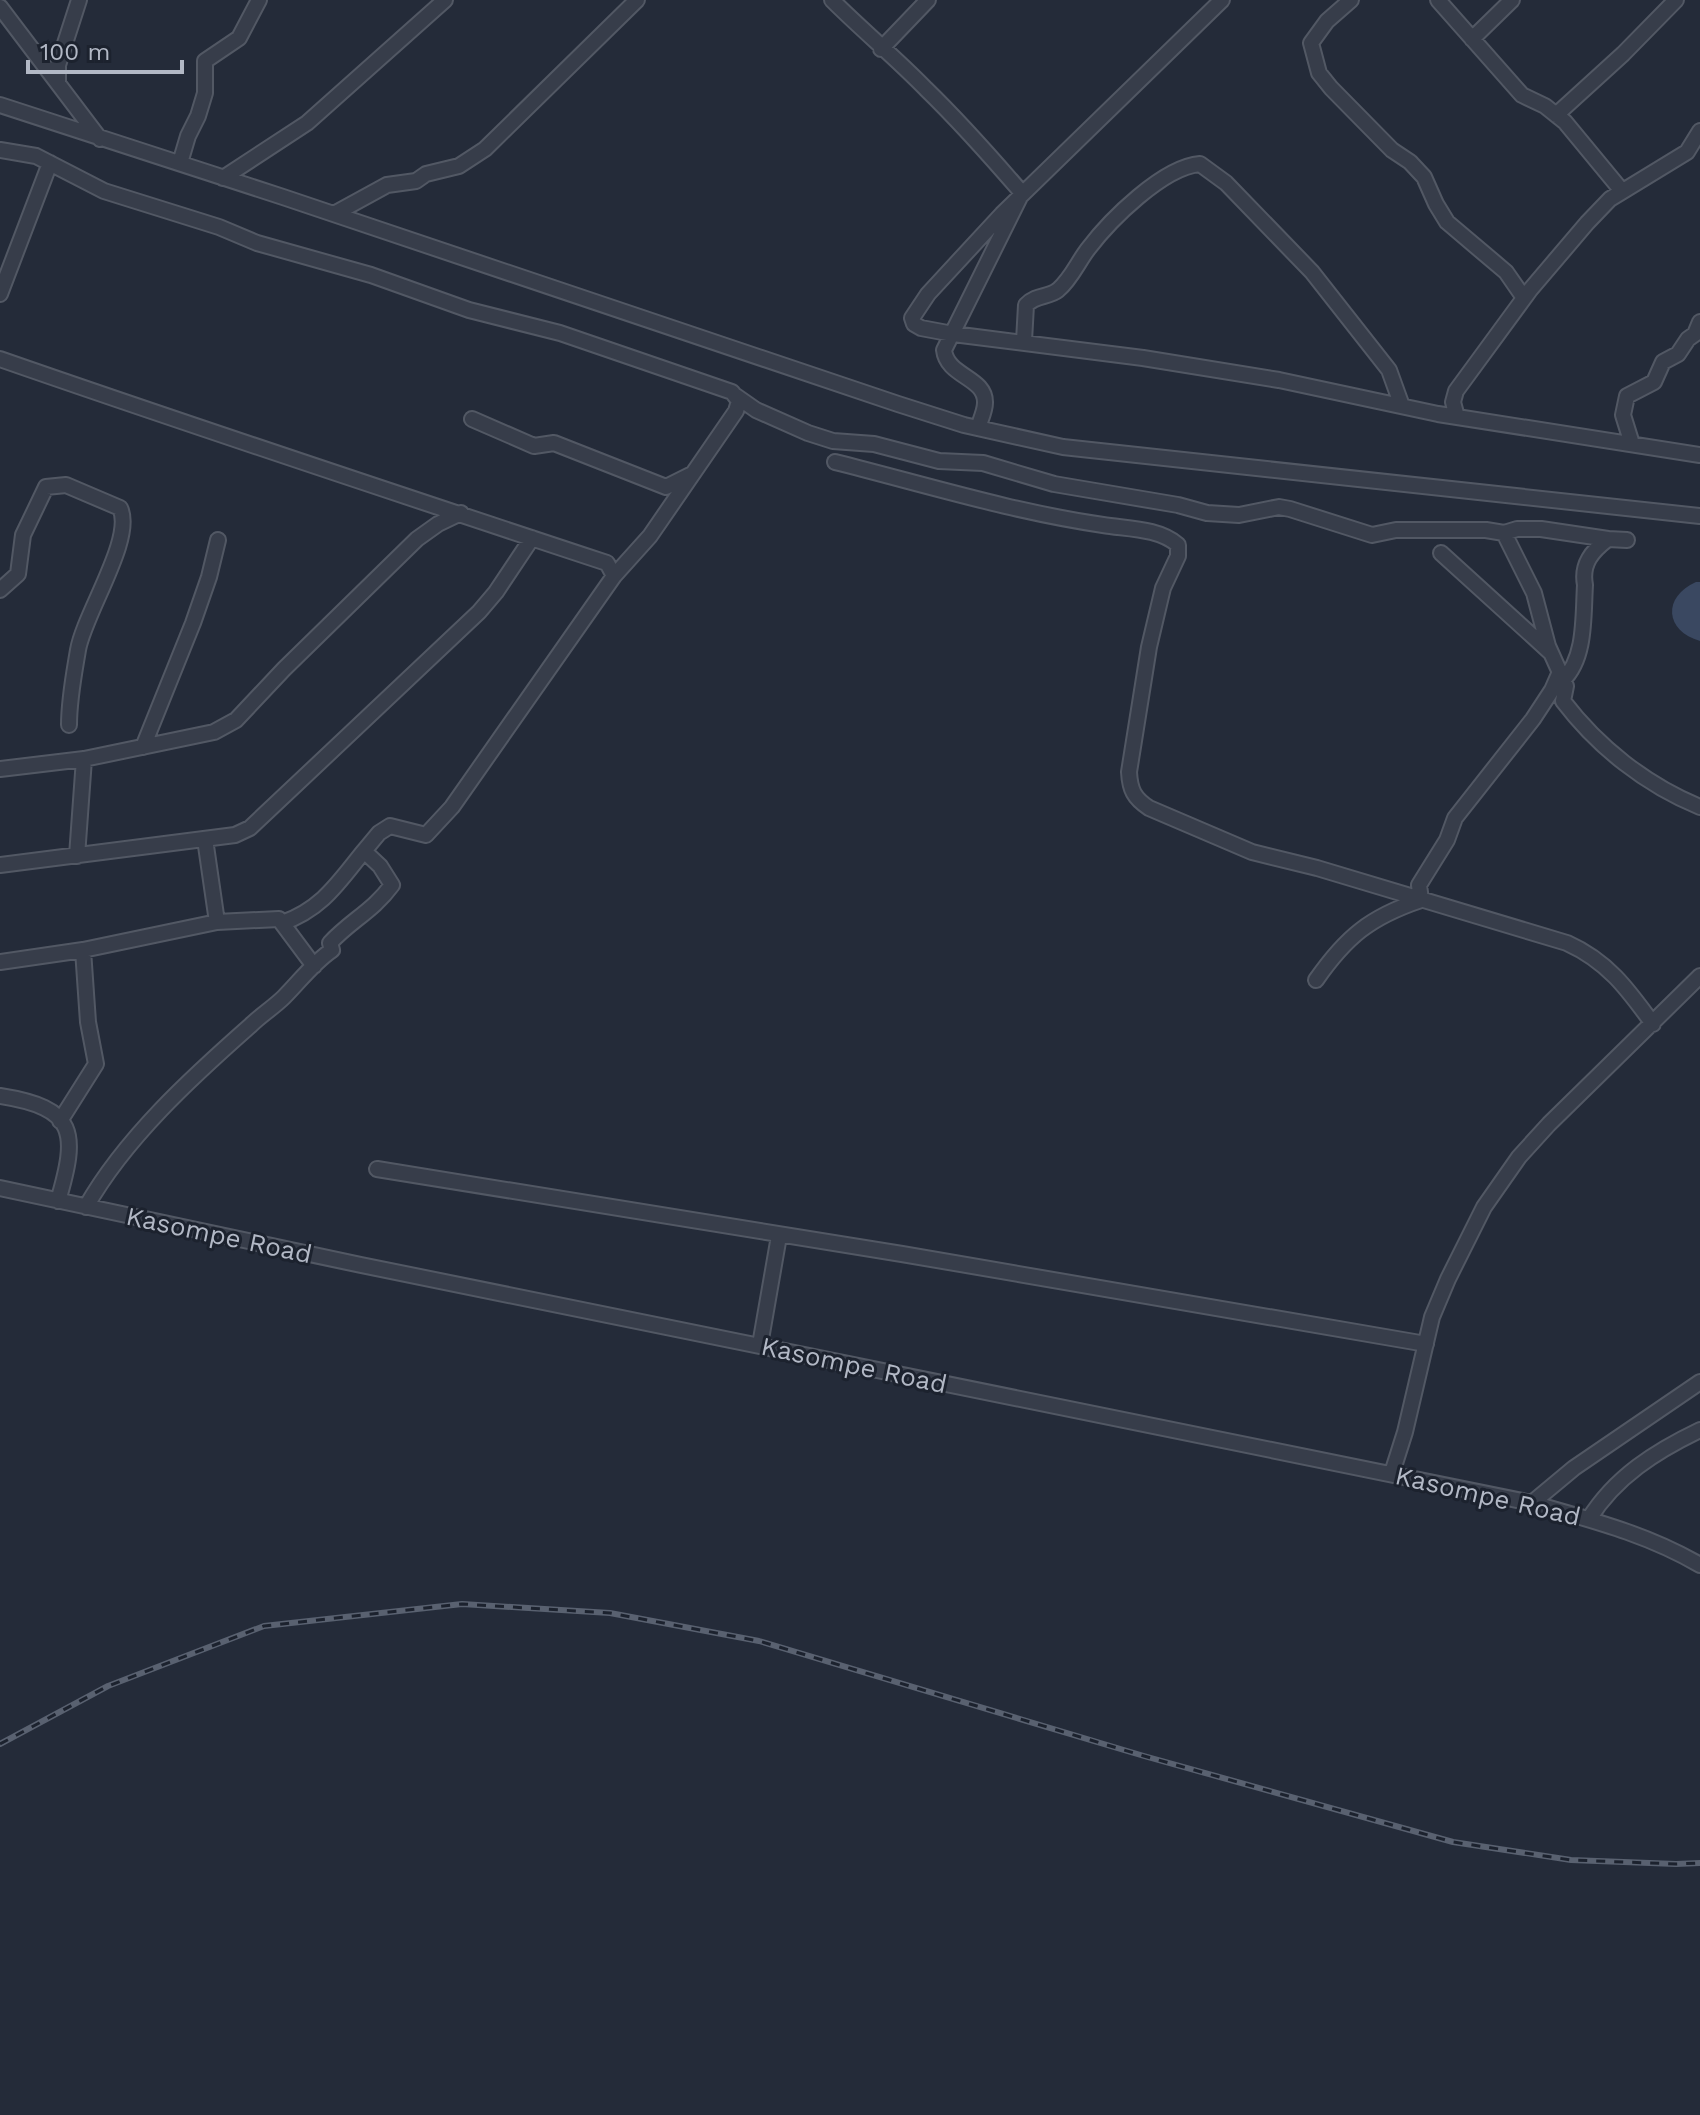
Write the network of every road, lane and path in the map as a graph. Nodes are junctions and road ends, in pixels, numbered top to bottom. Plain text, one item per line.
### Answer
1 (79, 0) edge
2 (259, 0) edge
3 (445, 0) edge
4 (637, 0) edge
5 (832, 0) edge
6 (928, 0) edge
7 (1222, 0) edge
8 (1351, 0) edge
9 (1438, 0) edge
10 (1512, 0) edge
11 (1676, 0) edge
12 (0, 7) edge
13 (1472, 39) junction
14 (881, 49) junction
15 (58, 83) junction
16 (0, 105) edge
17 (1556, 115) junction
18 (1700, 132) edge
19 (101, 139) junction
20 (0, 150) edge
21 (50, 163) junction
22 (180, 163) junction
23 (223, 178) junction
24 (1622, 191) junction
25 (1022, 193) junction
26 (334, 214) junction
27 (0, 294) edge
28 (1524, 298) junction
29 (1700, 322) edge
30 (953, 334) junction
31 (1024, 341) junction
32 (0, 359) edge
33 (736, 396) junction
34 (1402, 406) junction
35 (1457, 417) junction
36 (472, 419) dead end
37 (978, 428) junction
38 (1632, 444) junction
39 (1700, 455) edge
40 (835, 462) dead end
41 (692, 474) junction
42 (461, 513) junction
43 (1700, 516) edge
44 (1504, 533) junction
45 (532, 538) junction
46 (1608, 539) junction
47 (218, 540) dead end
48 (1627, 540) dead end
49 (1441, 553) dead end
50 (614, 576) junction
51 (0, 590) edge
52 (1550, 652) junction
53 (1561, 677) junction
54 (69, 725) dead end
55 (143, 747) junction
56 (84, 759) junction
57 (0, 769) edge
58 (1700, 807) edge
59 (205, 839) junction
60 (364, 851) junction
61 (77, 856) junction
62 (0, 865) edge
63 (1421, 900) junction
64 (217, 922) junction
65 (282, 923) junction
66 (83, 950) junction
67 (0, 962) edge
68 (314, 966) junction
69 (1700, 976) edge
70 (1316, 980) dead end
71 (1653, 1024) junction
72 (0, 1096) edge
73 (60, 1121) junction
74 (377, 1169) dead end
75 (0, 1188) edge
76 (58, 1201) junction
77 (86, 1207) junction
78 (779, 1236) junction
79 (1426, 1344) junction
80 (760, 1345) junction
81 (1700, 1382) edge
82 (1700, 1430) edge
83 (1392, 1473) junction
84 (1532, 1503) junction
85 (1589, 1519) junction
86 (1700, 1565) edge

1 - 15 street
2 - 22 street
3 - 23 street
4 - 26 street
5 - 14 street
6 - 14 street
7 - 25 street
8 - 28 street
9 - 13 street
10 - 13 street
11 - 17 street
12 - 15 street
13 - 17 street
14 - 25 street
15 - 19 street
16 - 19 street
17 - 24 street
18 - 24 street
19 - 22 street
20 - 21 street
21 - 27 street
21 - 33 street
22 - 23 street
23 - 26 street
24 - 28 street
25 - 30 street
25 - 30 street
26 - 37 street
28 - 35 street
29 - 38 street
30 - 31 street
30 - 37 street
31 - 34 street
31 - 34 street
32 - 42 street
33 - 41 street
33 - 44 street
34 - 35 street
35 - 38 street
36 - 41 street
37 - 43 street
38 - 39 street
40 - 63 street
41 - 50 street
42 - 45 street
42 - 55 street
44 - 46 street
44 - 52 street
45 - 50 street
45 - 59 street
46 - 48 street
46 - 53 street
47 - 55 street
49 - 52 street
50 - 60 street
51 - 54 street
52 - 53 street
53 - 58 street
53 - 63 street
55 - 56 street
56 - 57 street
56 - 61 street
59 - 61 street
59 - 64 street
60 - 65 street
60 - 68 street
61 - 62 street
63 - 70 street
63 - 71 street
64 - 65 street
64 - 66 street
65 - 68 street
66 - 67 street
66 - 73 street
68 - 77 street
69 - 71 street
71 - 79 street
72 - 73 street
73 - 76 street
74 - 78 street
75 - 76 street, Kasompe Road
76 - 77 street, Kasompe Road
77 - 80 street, Kasompe Road
78 - 79 street
78 - 80 street
79 - 83 street
80 - 83 street, Kasompe Road
81 - 84 street
82 - 85 street
83 - 84 street, Kasompe Road
84 - 85 street, Kasompe Road
85 - 86 street, Kasompe Road

